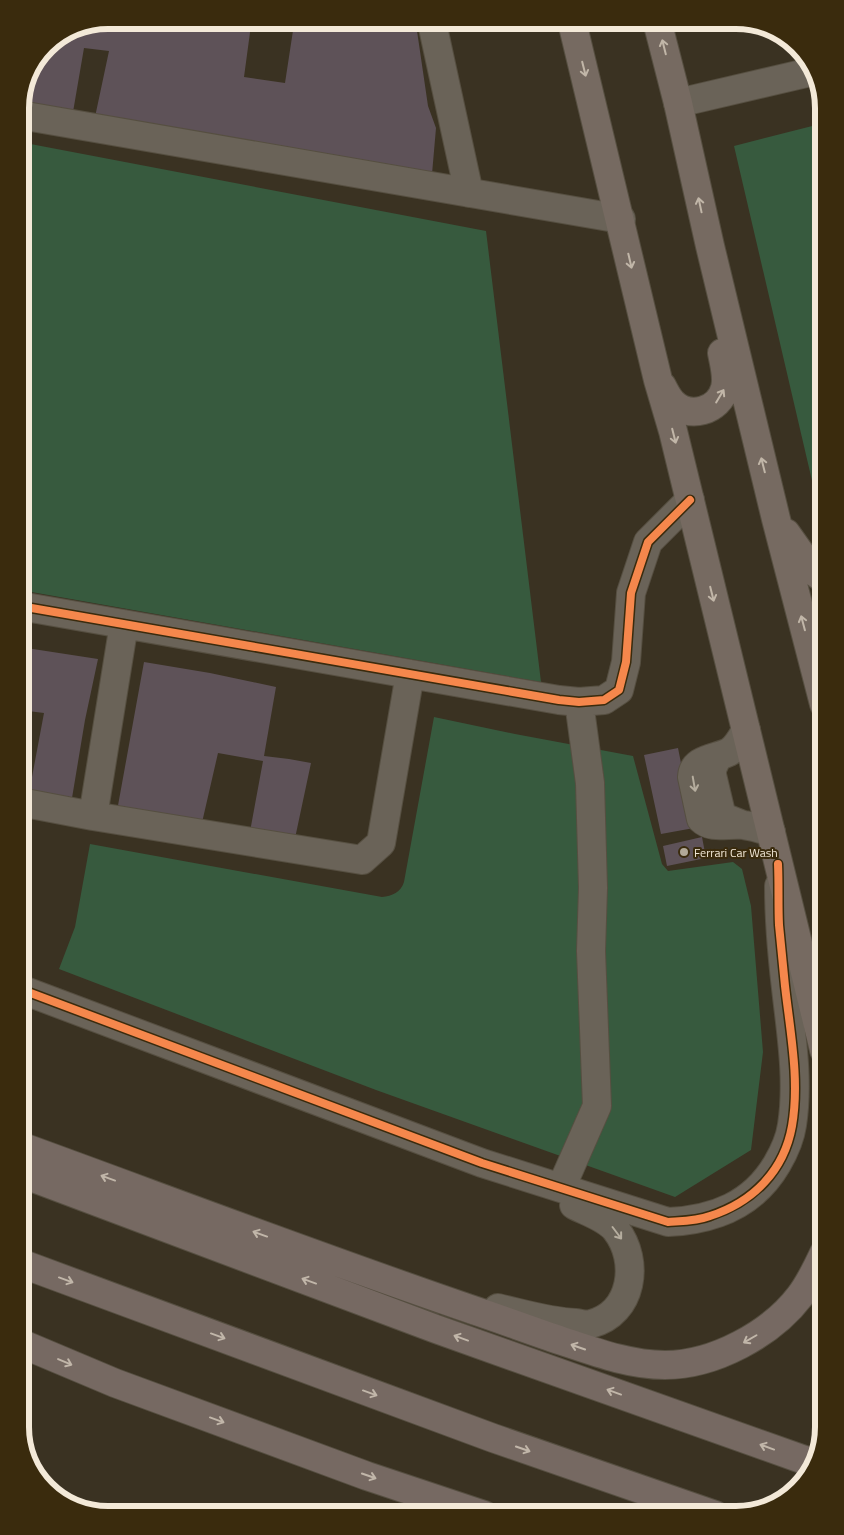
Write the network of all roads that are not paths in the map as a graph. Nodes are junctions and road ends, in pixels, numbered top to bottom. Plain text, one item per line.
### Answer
1 (433, 29) edge
2 (574, 29) edge
3 (659, 29) edge
4 (807, 73) edge
5 (678, 103) junction
6 (29, 117) edge
7 (468, 193) junction
8 (620, 220) junction
9 (710, 246) junction
10 (658, 380) junction
11 (690, 500) junction
12 (776, 519) junction
13 (815, 572) edge
14 (29, 608) edge
15 (124, 624) junction
16 (815, 669) edge
17 (410, 674) junction
18 (579, 702) junction
19 (746, 730) junction
20 (29, 804) edge
21 (93, 816) junction
22 (771, 832) junction
23 (778, 864) junction
24 (29, 992) edge
25 (815, 1014) edge
26 (29, 1149) edge
27 (482, 1163) junction
28 (29, 1176) edge
29 (561, 1188) junction
30 (29, 1266) edge
31 (815, 1272) edge
32 (398, 1284) junction
33 (29, 1347) edge
34 (807, 1461) edge
35 (457, 1506) edge
36 (689, 1506) edge

1 - 7 street
2 -> 8 main road
5 -> 3 main road
4 - 5 street
9 -> 5 main road
6 - 7 street
7 - 8 street
8 -> 10 main road
10 -> 9 main road
12 -> 9 main road
10 -> 11 main road
11 - 18 street
11 -> 19 main road
12 - 13 main road
16 -> 12 main road
14 - 15 street
15 - 17 street
15 - 21 street
17 - 18 street
17 - 21 street
18 - 29 street
19 - 22 main road
19 -> 22 street
20 - 21 street
22 - 23 main road
23 - 25 main road
23 - 29 street
24 - 27 street
32 -> 26 highway
27 - 29 street
27 -> 32 street
34 -> 28 highway
30 -> 36 highway
31 -> 32 highway
33 -> 35 highway

